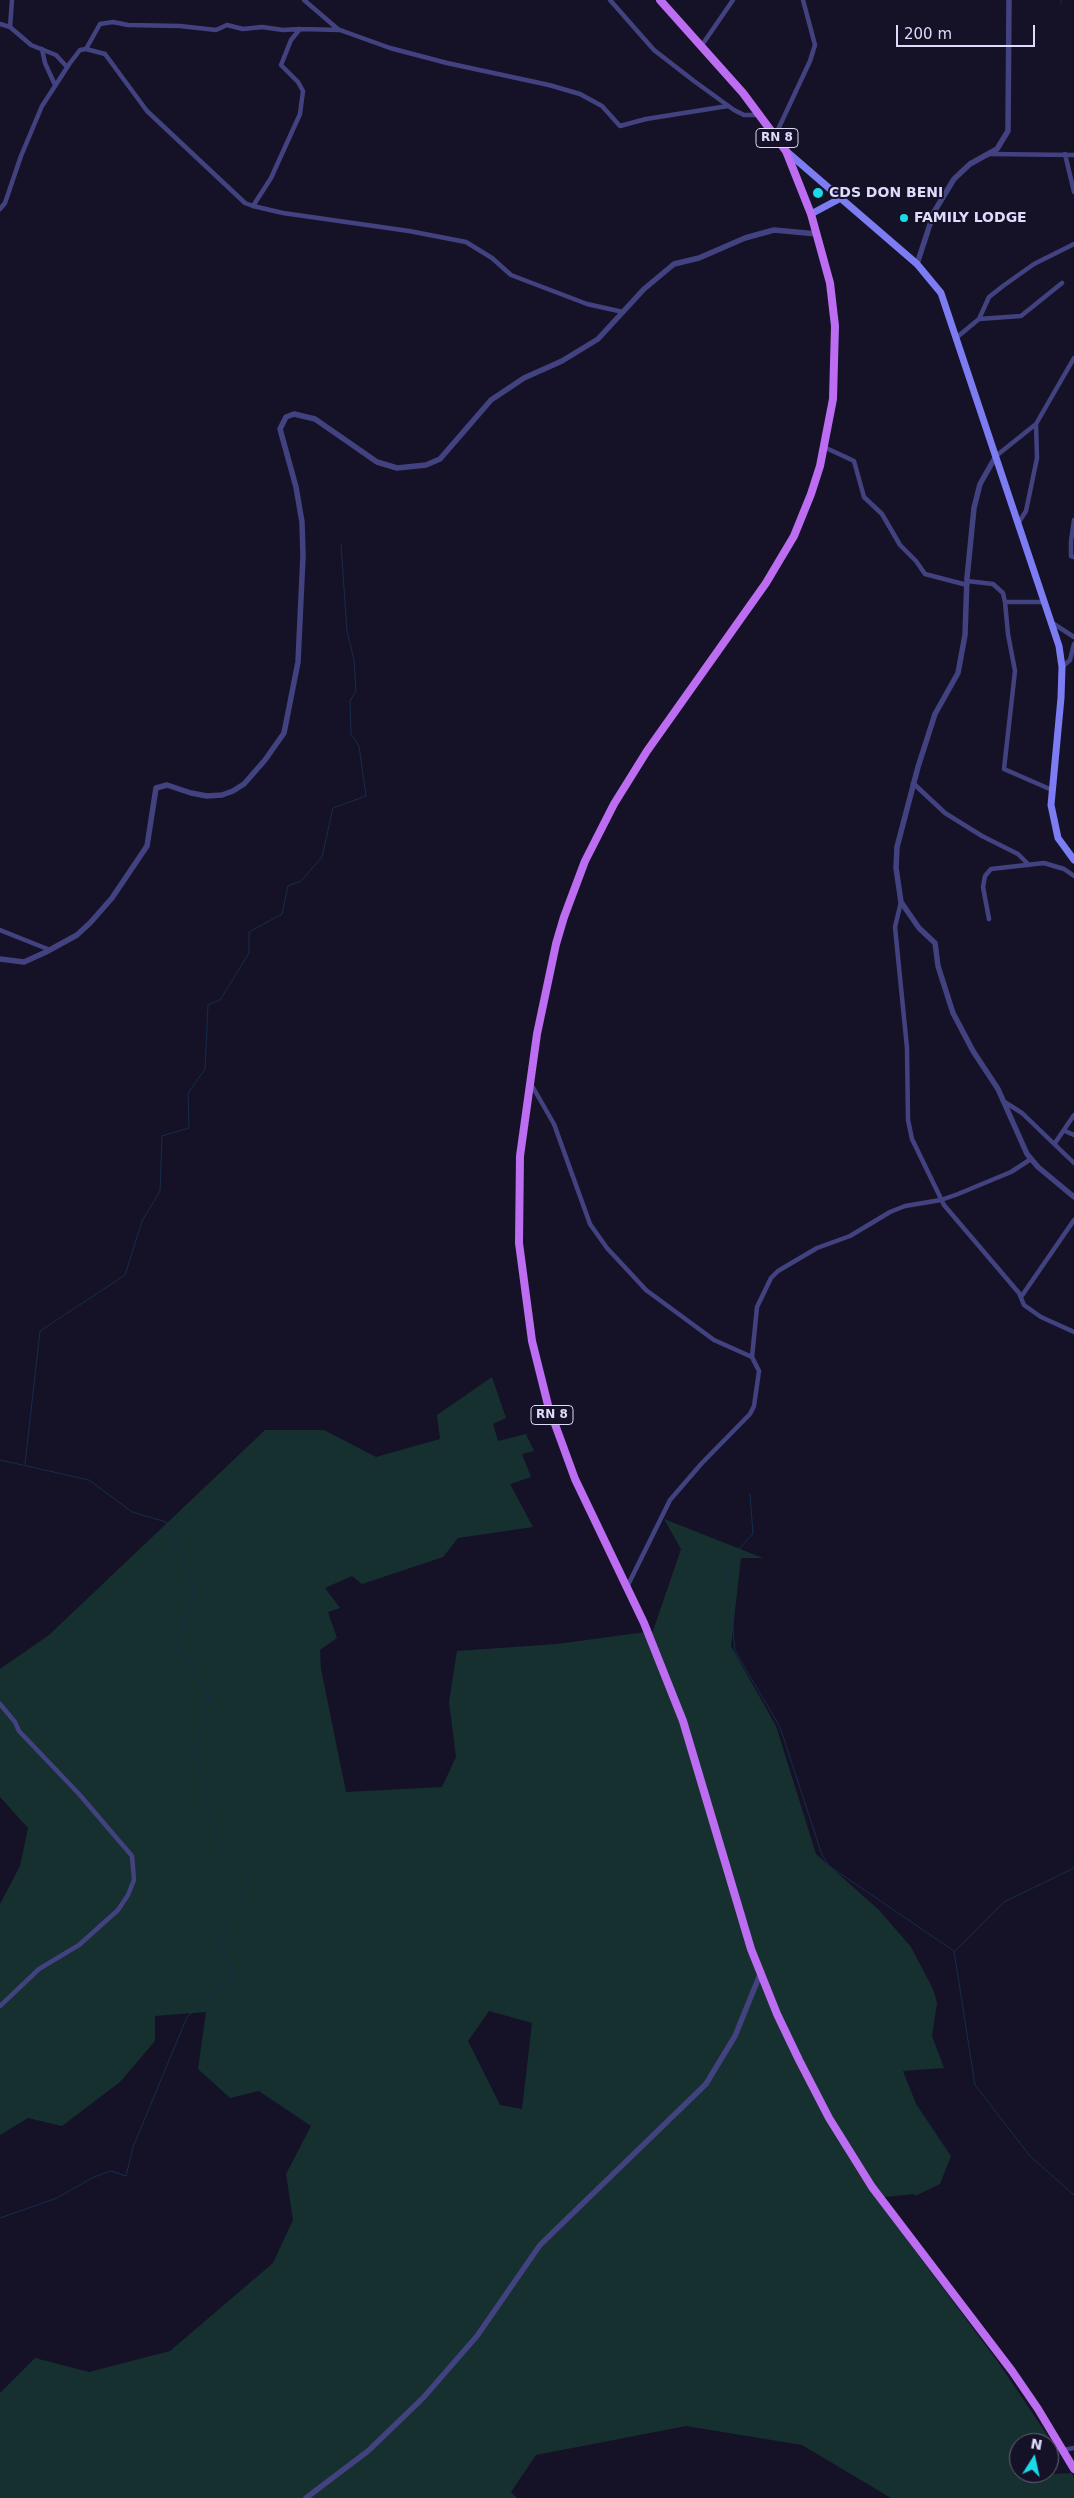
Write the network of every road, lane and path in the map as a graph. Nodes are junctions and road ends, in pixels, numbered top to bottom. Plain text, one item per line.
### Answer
1 (12, 0) edge
2 (304, 0) edge
3 (610, 0) edge
4 (660, 0) edge
5 (733, 0) edge
6 (803, 0) edge
7 (1009, 0) edge
8 (0, 24) edge
9 (10, 28) junction
10 (300, 29) junction
11 (340, 30) junction
12 (702, 45) junction
13 (86, 49) junction
14 (42, 50) junction
15 (67, 66) junction
16 (55, 84) junction
17 (728, 106) junction
18 (759, 115) junction
19 (775, 136) junction
20 (786, 151) junction
21 (988, 154) junction
22 (1065, 154) junction
23 (1074, 155) edge
24 (1074, 192) edge
25 (841, 198) junction
26 (253, 206) junction
27 (0, 209) edge
28 (812, 214) junction
29 (817, 234) junction
30 (1074, 244) edge
31 (917, 264) junction
32 (1062, 283) dead end
33 (623, 312) junction
34 (979, 319) junction
35 (956, 338) junction
36 (1074, 358) edge
37 (1036, 424) junction
38 (824, 447) junction
39 (996, 456) junction
40 (1074, 520) edge
41 (1018, 522) junction
42 (1074, 557) edge
43 (967, 583) junction
44 (1005, 602) junction
45 (1046, 602) junction
46 (1054, 624) junction
47 (1074, 636) edge
48 (1074, 644) edge
49 (1062, 667) junction
50 (913, 783) junction
51 (1052, 790) junction
52 (1074, 860) edge
53 (1029, 865) junction
54 (1074, 876) edge
55 (901, 902) junction
56 (989, 918) dead end
57 (0, 930) edge
58 (50, 950) junction
59 (0, 960) edge
60 (529, 1081) junction
61 (1002, 1100) junction
62 (1074, 1115) edge
63 (1065, 1131) junction
64 (1074, 1135) edge
65 (1055, 1143) junction
66 (1030, 1159) junction
67 (1074, 1163) edge
68 (1074, 1197) edge
69 (941, 1200) junction
70 (1074, 1220) edge
71 (1021, 1297) junction
72 (1074, 1332) edge
73 (752, 1357) junction
74 (626, 1588) junction
75 (0, 1704) edge
76 (761, 1972) junction
77 (0, 2006) edge
78 (1074, 2448) edge
79 (1063, 2450) junction
80 (1074, 2469) edge
81 (306, 2498) edge

1 - 9 street
2 - 11 street
3 - 17 street
4 - 12 main road, RN 8
5 - 12 street
6 - 19 street
7 - 21 street
8 - 9 street
9 - 14 street
10 - 11 street
10 - 13 street
10 - 26 street
11 - 17 street
12 - 18 main road, RN 8
13 - 15 street
13 - 26 street
14 - 15 street
14 - 16 street
15 - 16 street
16 - 27 street
17 - 18 street
18 - 19 main road, RN 8
19 - 20 main road, RN 8
20 - 25 main road
20 - 28 main road, RN 8
21 - 22 street
21 - 31 street
22 - 23 street
22 - 24 street
25 - 28 main road
25 - 31 main road
26 - 33 street
28 - 29 main road, RN 8
29 - 33 street
29 - 38 main road, RN 8
30 - 34 street
31 - 35 main road
32 - 34 street
33 - 58 street
34 - 35 street
35 - 39 main road
36 - 37 street
37 - 39 street
37 - 41 street
38 - 43 street
38 - 60 main road, RN 8
39 - 41 main road
39 - 43 street
40 - 42 street
41 - 45 main road
43 - 44 street
43 - 50 street
44 - 45 street
44 - 51 street
45 - 46 main road
46 - 47 street
46 - 49 main road
48 - 49 street
49 - 51 main road
50 - 53 street
50 - 55 street
51 - 52 main road
53 - 54 street
53 - 56 street
55 - 61 street
55 - 69 street
57 - 58 street
58 - 59 street
60 - 73 street
60 - 74 main road, RN 8
61 - 65 street
61 - 66 street
62 - 63 street
63 - 64 street
63 - 65 street
65 - 67 street
66 - 68 street
66 - 69 street
69 - 71 street
69 - 73 street
70 - 71 street
71 - 72 street
73 - 74 street
74 - 76 main road, RN 8
75 - 77 street
76 - 79 main road, RN 8
76 - 81 street
78 - 79 street
79 - 80 main road, RN 8

